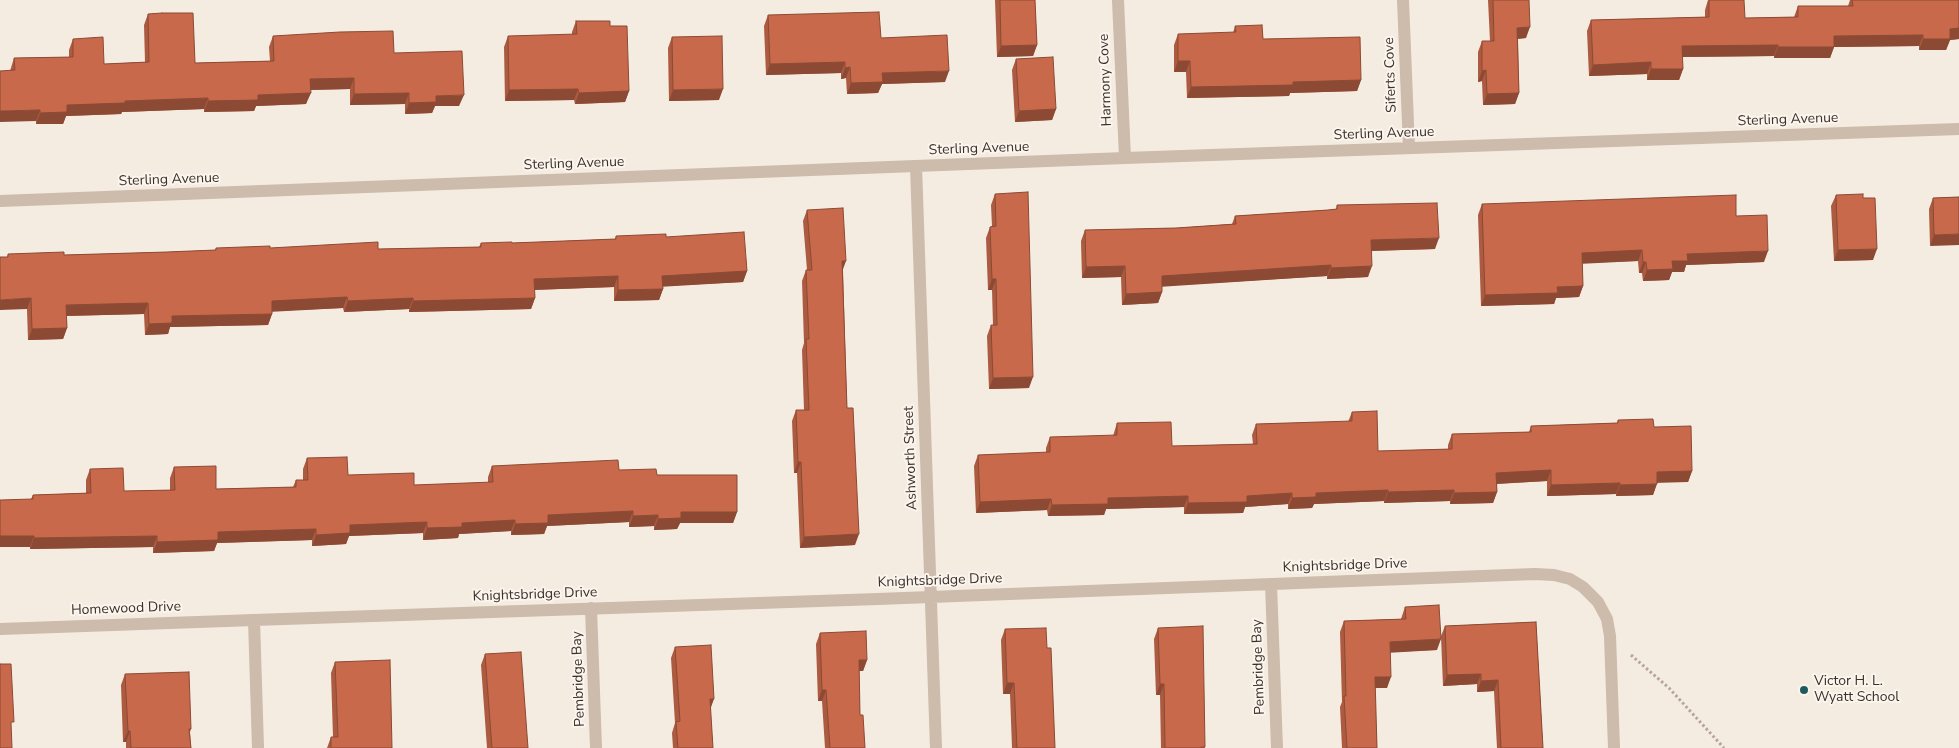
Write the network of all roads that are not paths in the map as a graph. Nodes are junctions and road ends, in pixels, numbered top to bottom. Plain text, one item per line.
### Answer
1 (1118, 0) edge
2 (1404, 0) edge
3 (1959, 129) edge
4 (1410, 148) junction
5 (1125, 158) junction
6 (916, 166) junction
7 (0, 201) edge
8 (1271, 584) junction
9 (931, 597) junction
10 (591, 608) junction
11 (254, 620) junction
12 (0, 630) edge
13 (258, 748) edge
14 (596, 748) edge
15 (936, 748) edge
16 (1277, 748) edge
17 (1614, 748) edge

1 - 5 street, Harmony Cove
2 - 4 street, Siferts Cove
3 - 4 street, Sterling Avenue
4 - 5 street, Sterling Avenue
5 - 6 street, Sterling Avenue
6 - 7 street, Sterling Avenue
6 - 9 street, Ashworth Street
8 - 9 street, Knightsbridge Drive
8 - 16 street, Pembridge Bay
8 - 17 street, Knightsbridge Drive
9 - 10 street, Knightsbridge Drive
9 - 15 street, Ashworth Street
10 - 11 street, Knightsbridge Drive
10 - 14 street, Pembridge Bay
11 - 12 street, Homewood Drive
11 - 13 street

